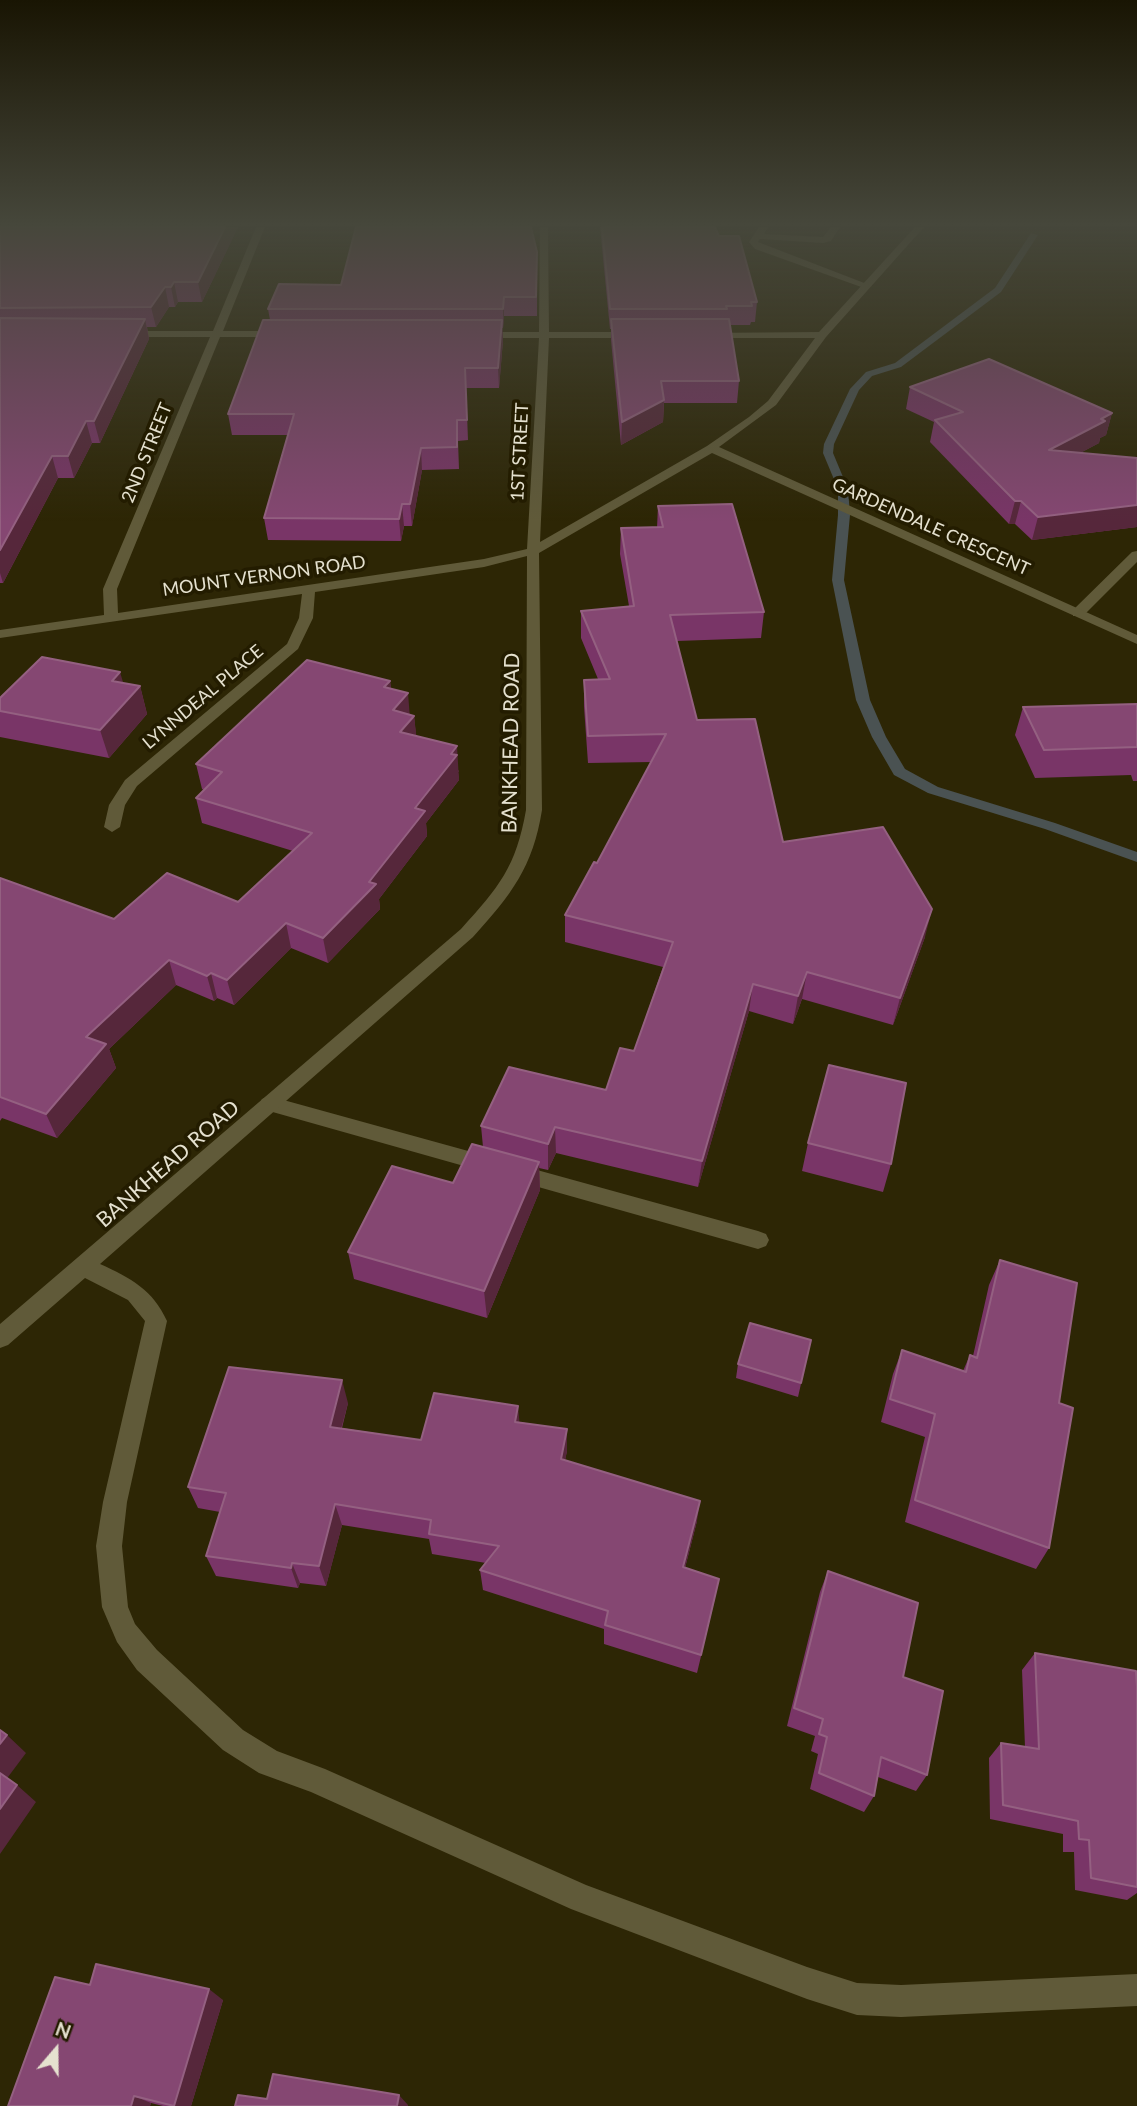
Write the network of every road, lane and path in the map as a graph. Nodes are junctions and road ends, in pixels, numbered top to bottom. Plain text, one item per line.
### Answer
1 (219, 325) edge
2 (544, 325) edge
3 (831, 325) edge
4 (107, 334) edge
5 (215, 334) junction
6 (297, 334) edge
7 (461, 334) edge
8 (544, 335) junction
9 (641, 335) edge
10 (697, 335) edge
11 (822, 335) junction
12 (710, 447) junction
13 (533, 551) junction
14 (1137, 555) edge
15 (309, 589) junction
16 (1077, 613) junction
17 (111, 616) junction
18 (0, 634) edge
19 (1133, 635) edge
20 (112, 827) dead end
21 (269, 1104) junction
22 (758, 1240) dead end
23 (82, 1266) junction
24 (0, 1338) edge
25 (1137, 1990) edge

1 - 5 street, 2ND STREET
2 - 8 street, 1ST STREET
3 - 11 street
4 - 5 street
5 - 6 street
5 - 17 street, 2ND STREET
7 - 8 street
8 - 9 street
8 - 13 street, 1ST STREET
10 - 11 street
11 - 12 street
12 - 13 street
12 - 16 street, GARDENDALE CRESCENT
13 - 15 street, MOUNT VERNON ROAD
13 - 21 street, BANKHEAD ROAD
14 - 16 street
15 - 17 street, MOUNT VERNON ROAD
15 - 20 street, LYNNDEAL PLACE
16 - 19 street, GARDENDALE CRESCENT
17 - 18 street, MOUNT VERNON ROAD
21 - 22 street
21 - 23 street, BANKHEAD ROAD
23 - 24 street, BANKHEAD ROAD
23 - 25 street

